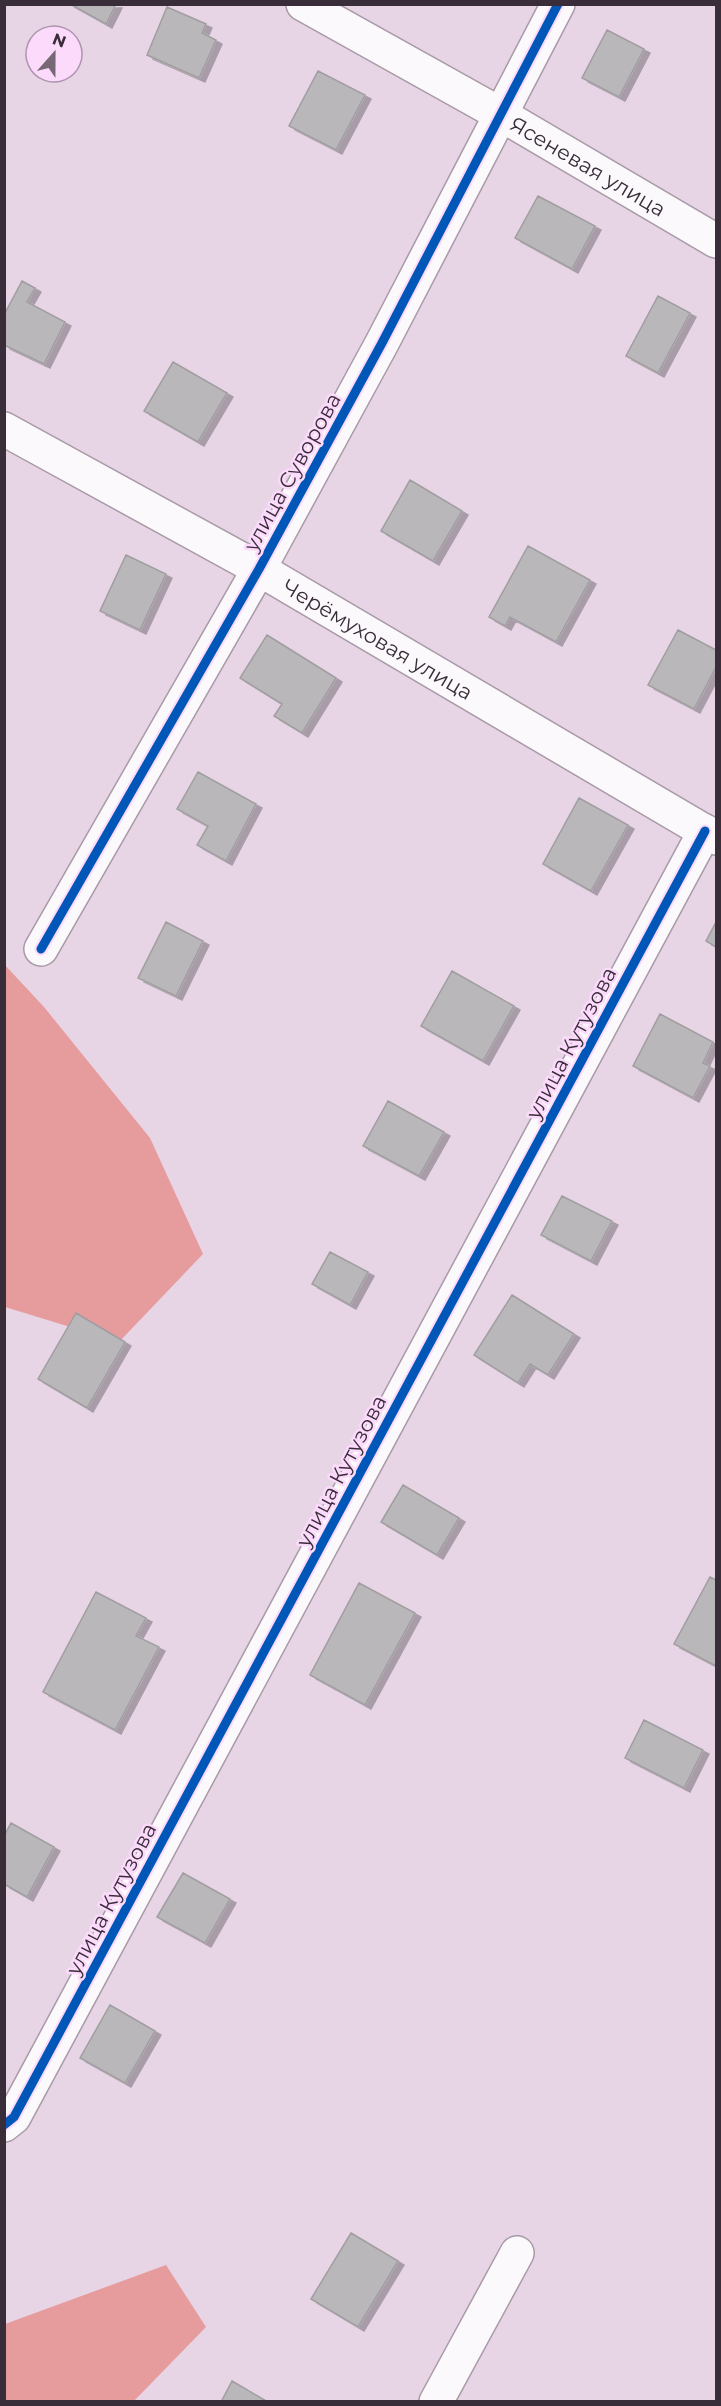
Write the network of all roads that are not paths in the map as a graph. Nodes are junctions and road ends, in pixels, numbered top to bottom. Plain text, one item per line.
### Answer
1 (303, 4) edge
2 (558, 4) edge
3 (500, 114) junction
4 (717, 241) edge
5 (4, 429) edge
6 (259, 569) junction
7 (711, 835) edge
8 (41, 949) dead end
9 (4, 2125) edge
10 (517, 2253) dead end
11 (436, 2402) edge

1 - 3 street, Ясеневая улица
2 - 3 street, улица Суворова
3 - 4 street, Ясеневая улица
3 - 6 street, улица Суворова
5 - 6 street, Черёмуховая улица
6 - 7 street, Черёмуховая улица
6 - 8 street, улица Суворова
7 - 9 street, улица Кутузова
10 - 11 street

